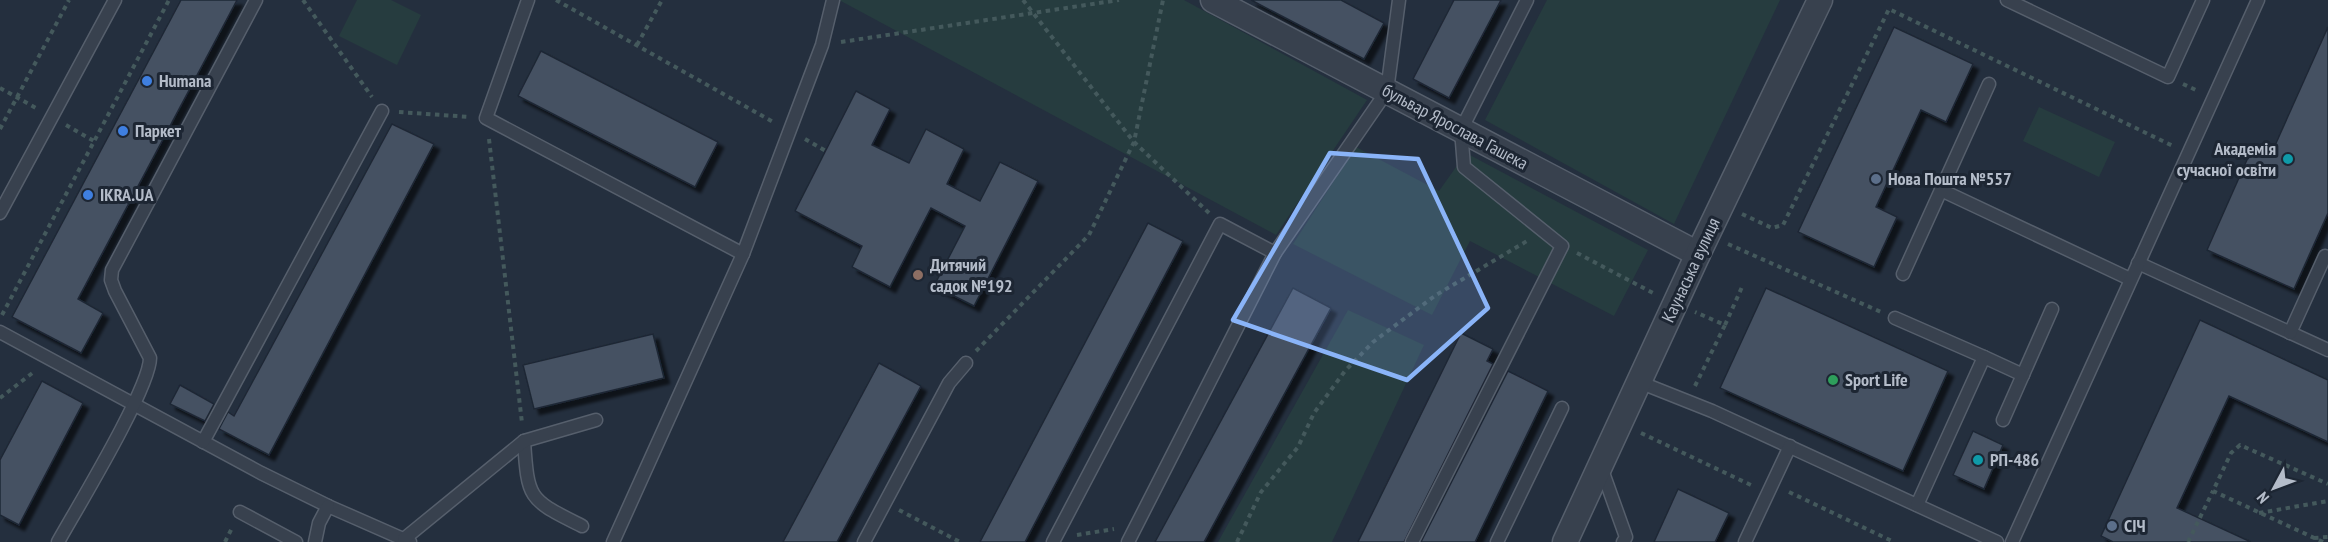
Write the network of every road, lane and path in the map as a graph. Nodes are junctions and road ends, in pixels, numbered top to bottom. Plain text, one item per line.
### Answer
1 (69, 0) edge
2 (115, 0) edge
3 (169, 0) edge
4 (256, 0) edge
5 (303, 0) edge
6 (528, 0) edge
7 (556, 0) edge
8 (662, 0) edge
9 (833, 0) edge
10 (1023, 0) edge
11 (1119, 0) edge
12 (1163, 0) edge
13 (1213, 0) edge
14 (1399, 0) edge
15 (1527, 0) edge
16 (1820, 0) edge
17 (2007, 0) edge
18 (2203, 0) edge
19 (2258, 0) edge
20 (1030, 12) junction
21 (637, 45) junction
22 (822, 45) junction
23 (1989, 84) dead end
24 (1387, 91) junction
25 (382, 111) junction
26 (486, 118) junction
27 (0, 129) edge
28 (789, 130) junction
29 (1461, 130) junction
30 (1134, 142) junction
31 (2180, 149) dead end
32 (826, 151) dead end
33 (1941, 190) junction
34 (0, 213) edge
35 (1741, 214) dead end
36 (1220, 224) junction
37 (1536, 235) dead end
38 (1727, 244) dead end
39 (1562, 246) junction
40 (1275, 253) junction
41 (742, 254) junction
42 (1698, 254) junction
43 (2325, 256) dead end
44 (2138, 263) junction
45 (1903, 274) dead end
46 (2130, 279) junction
47 (1742, 288) dead end
48 (1675, 303) junction
49 (2052, 309) dead end
50 (1895, 318) joint
51 (0, 319) edge
52 (1725, 325) junction
53 (0, 332) edge
54 (2290, 333) junction
55 (2328, 350) edge
56 (1984, 357) junction
57 (50, 359) junction
58 (966, 363) joint
59 (2023, 375) junction
60 (1639, 382) junction
61 (1694, 387) dead end
62 (0, 398) edge
63 (133, 403) junction
64 (1562, 408) dead end
65 (596, 420) dead end
66 (2003, 420) dead end
67 (524, 441) junction
68 (203, 442) junction
69 (1790, 446) junction
70 (1600, 465) junction
71 (2328, 484) edge
72 (2213, 491) junction
73 (2328, 501) edge
74 (886, 503) junction
75 (1917, 504) junction
76 (328, 506) junction
77 (240, 512) dead end
78 (2259, 513) junction
79 (1138, 525) junction
80 (582, 526) dead end
81 (2328, 537) edge
82 (2313, 538) junction
83 (407, 540) edge
84 (1053, 541) edge
85 (58, 542) edge
86 (296, 542) edge
87 (315, 542) edge
88 (613, 542) edge
89 (864, 542) edge
90 (960, 542) edge
91 (1128, 542) edge
92 (1237, 542) edge
93 (1412, 542) edge
94 (1497, 542) edge
95 (1565, 542) edge
96 (1623, 542) edge
97 (1745, 542) edge
98 (1997, 542) edge
99 (2012, 542) edge
100 (2188, 542) edge
101 (2323, 542) edge

1 - 27 path
2 - 34 lane
3 - 51 path
4 - 63 lane
5 - 25 path
6 - 26 lane
7 - 21 path
8 - 21 path
9 - 22 lane
10 - 20 path
11 - 20 path
12 - 30 path
13 - 24 street, бульвар Ярослава Гашека
14 - 24 lane
15 - 29 lane
16 - 42 street, Каунаська вулиця
17 - 18 lane
19 - 44 lane
20 - 22 path
20 - 30 path
21 - 28 path
22 - 28 lane
23 - 33 lane
24 - 29 street, бульвар Ярослава Гашека
24 - 40 lane
25 - 26 path
25 - 68 lane
26 - 41 lane
26 - 67 path
28 - 32 path
28 - 41 lane
29 - 39 lane
29 - 42 street, бульвар Ярослава Гашека
30 - 36 path
30 - 58 path
31 - 35 path
33 - 45 lane
33 - 46 lane
36 - 40 lane
36 - 84 lane
37 - 92 path
38 - 50 path
39 - 48 path
39 - 93 lane
40 - 79 lane
41 - 88 lane
42 - 48 street, Каунаська вулиця
43 - 54 lane
44 - 46 lane
44 - 54 lane
46 - 99 lane
47 - 52 path
48 - 52 path
48 - 60 street, Каунаська вулиця
49 - 59 lane
50 - 56 lane
52 - 61 path
53 - 57 lane
54 - 55 lane
56 - 59 lane
56 - 75 lane
57 - 62 path
57 - 63 lane
58 - 74 lane
59 - 66 lane
60 - 69 lane
60 - 70 street, Каунаська вулиця
63 - 68 lane
63 - 85 lane
64 - 94 lane
65 - 67 lane
67 - 80 lane
67 - 83 lane
68 - 76 lane
69 - 75 lane
69 - 97 lane
70 - 95 street, Каунаська вулиця
70 - 96 lane
71 - 72 path
72 - 78 path
72 - 100 path
73 - 78 path
74 - 89 lane
74 - 90 path
75 - 98 lane
76 - 83 lane
76 - 87 lane
77 - 86 lane
78 - 82 path
79 - 84 path
79 - 91 lane
81 - 82 path
82 - 101 path

